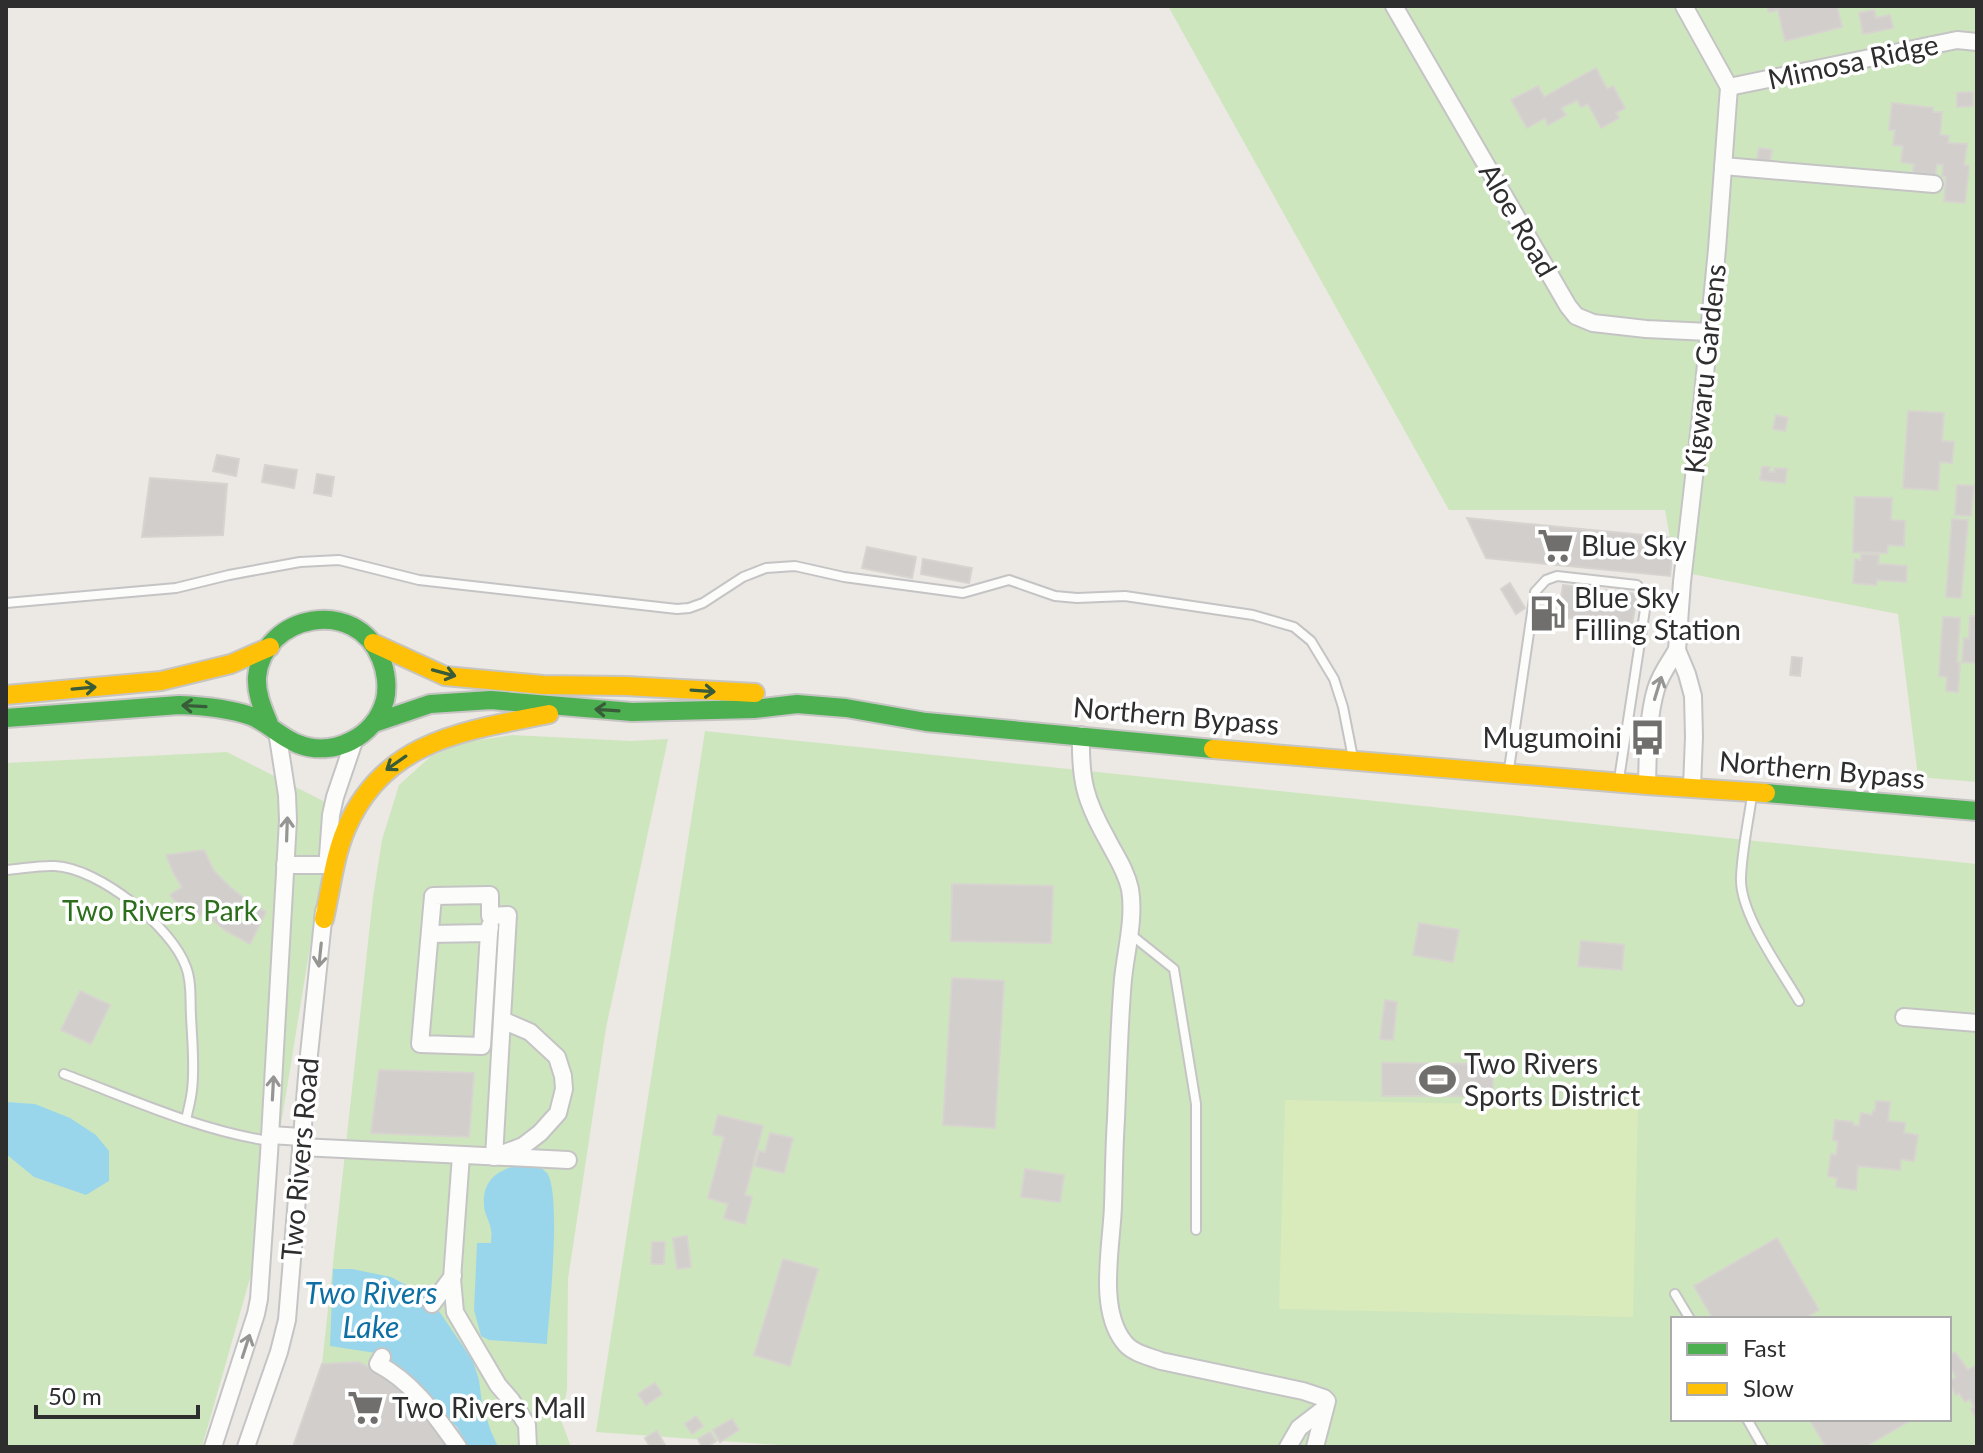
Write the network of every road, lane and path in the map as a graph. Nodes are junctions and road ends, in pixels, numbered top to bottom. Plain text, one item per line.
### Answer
1 (1394, 6) edge
2 (1684, 6) edge
3 (1977, 42) edge
4 (1729, 87) junction
5 (1723, 166) junction
6 (1934, 184) dead end
7 (1709, 332) junction
8 (6, 603) edge
9 (373, 643) junction
10 (270, 647) junction
11 (1677, 650) junction
12 (6, 695) edge
13 (797, 704) junction
14 (576, 708) junction
15 (6, 718) edge
16 (374, 723) junction
17 (273, 728) junction
18 (1081, 735) junction
19 (354, 741) junction
20 (1354, 759) junction
21 (1508, 774) junction
22 (1618, 782) junction
23 (1647, 785) junction
24 (1692, 787) junction
25 (1753, 792) junction
26 (1977, 811) edge
27 (285, 865) junction
28 (328, 865) junction
29 (6, 870) edge
30 (324, 919) junction
31 (490, 925) junction
32 (1128, 932) junction
33 (430, 934) junction
34 (1799, 1001) dead end
35 (1904, 1017) dead end
36 (502, 1020) junction
37 (1977, 1023) edge
38 (64, 1074) dead end
39 (186, 1120) junction
40 (270, 1138) junction
41 (302, 1142) junction
42 (461, 1155) junction
43 (494, 1157) junction
44 (568, 1160) dead end
45 (1196, 1230) dead end
46 (453, 1276) junction
47 (1675, 1294) dead end
48 (432, 1304) dead end
49 (1689, 1317) edge
50 (382, 1357) dead end
51 (1325, 1408) junction
52 (1748, 1421) edge
53 (213, 1447) edge
54 (246, 1447) edge
55 (458, 1447) edge
56 (528, 1447) edge
57 (1288, 1447) edge
58 (1315, 1447) edge
59 (1763, 1447) edge

1 - 7 street, Aloe Road
2 - 4 street
3 - 4 street, Mimosa Ridge
4 - 5 street, Kigwaru Gardens
5 - 6 street
5 - 7 street, Kigwaru Gardens
7 - 11 street, Kigwaru Gardens
8 - 20 lane
9 - 10 main road
9 -> 13 main road
9 - 16 main road, Northern Bypass
12 -> 10 main road
10 - 17 main road
23 -> 11 street, Kigwaru Gardens
11 - 24 street, Kigwaru Gardens
13 -> 14 main road, Northern Bypass
13 - 18 main road, Northern Bypass
14 - 16 main road, Northern Bypass
14 -> 30 main road
17 -> 15 main road
16 - 19 main road, Northern Bypass
17 - 19 main road
27 -> 17 street, Two Rivers Road
18 - 20 main road, Northern Bypass
18 - 32 street
19 - 28 street, Two Rivers Road
20 - 21 main road, Northern Bypass
21 - 22 main road, Northern Bypass
21 - 22 lane
22 - 23 main road, Northern Bypass
23 - 24 main road, Northern Bypass
24 - 25 main road, Northern Bypass
25 - 26 main road, Northern Bypass
25 - 34 lane
27 - 28 street
40 -> 27 street, Two Rivers Road
28 - 30 street, Two Rivers Road
29 - 39 lane
30 -> 41 street, Two Rivers Road
31 - 33 street
31 - 33 street
31 - 33 street
31 - 36 street
32 - 45 lane
32 - 51 street
35 - 37 street
36 - 43 street
36 - 43 street
38 - 39 lane
39 - 40 lane
40 - 41 street
53 -> 40 street, Two Rivers Road
41 - 42 street
41 - 54 street, Two Rivers Road
42 - 43 street
42 - 46 street
43 - 44 street
46 - 48 street
46 - 56 street
47 - 49 lane
50 - 55 street
51 - 57 street
51 - 58 street
52 - 59 lane

